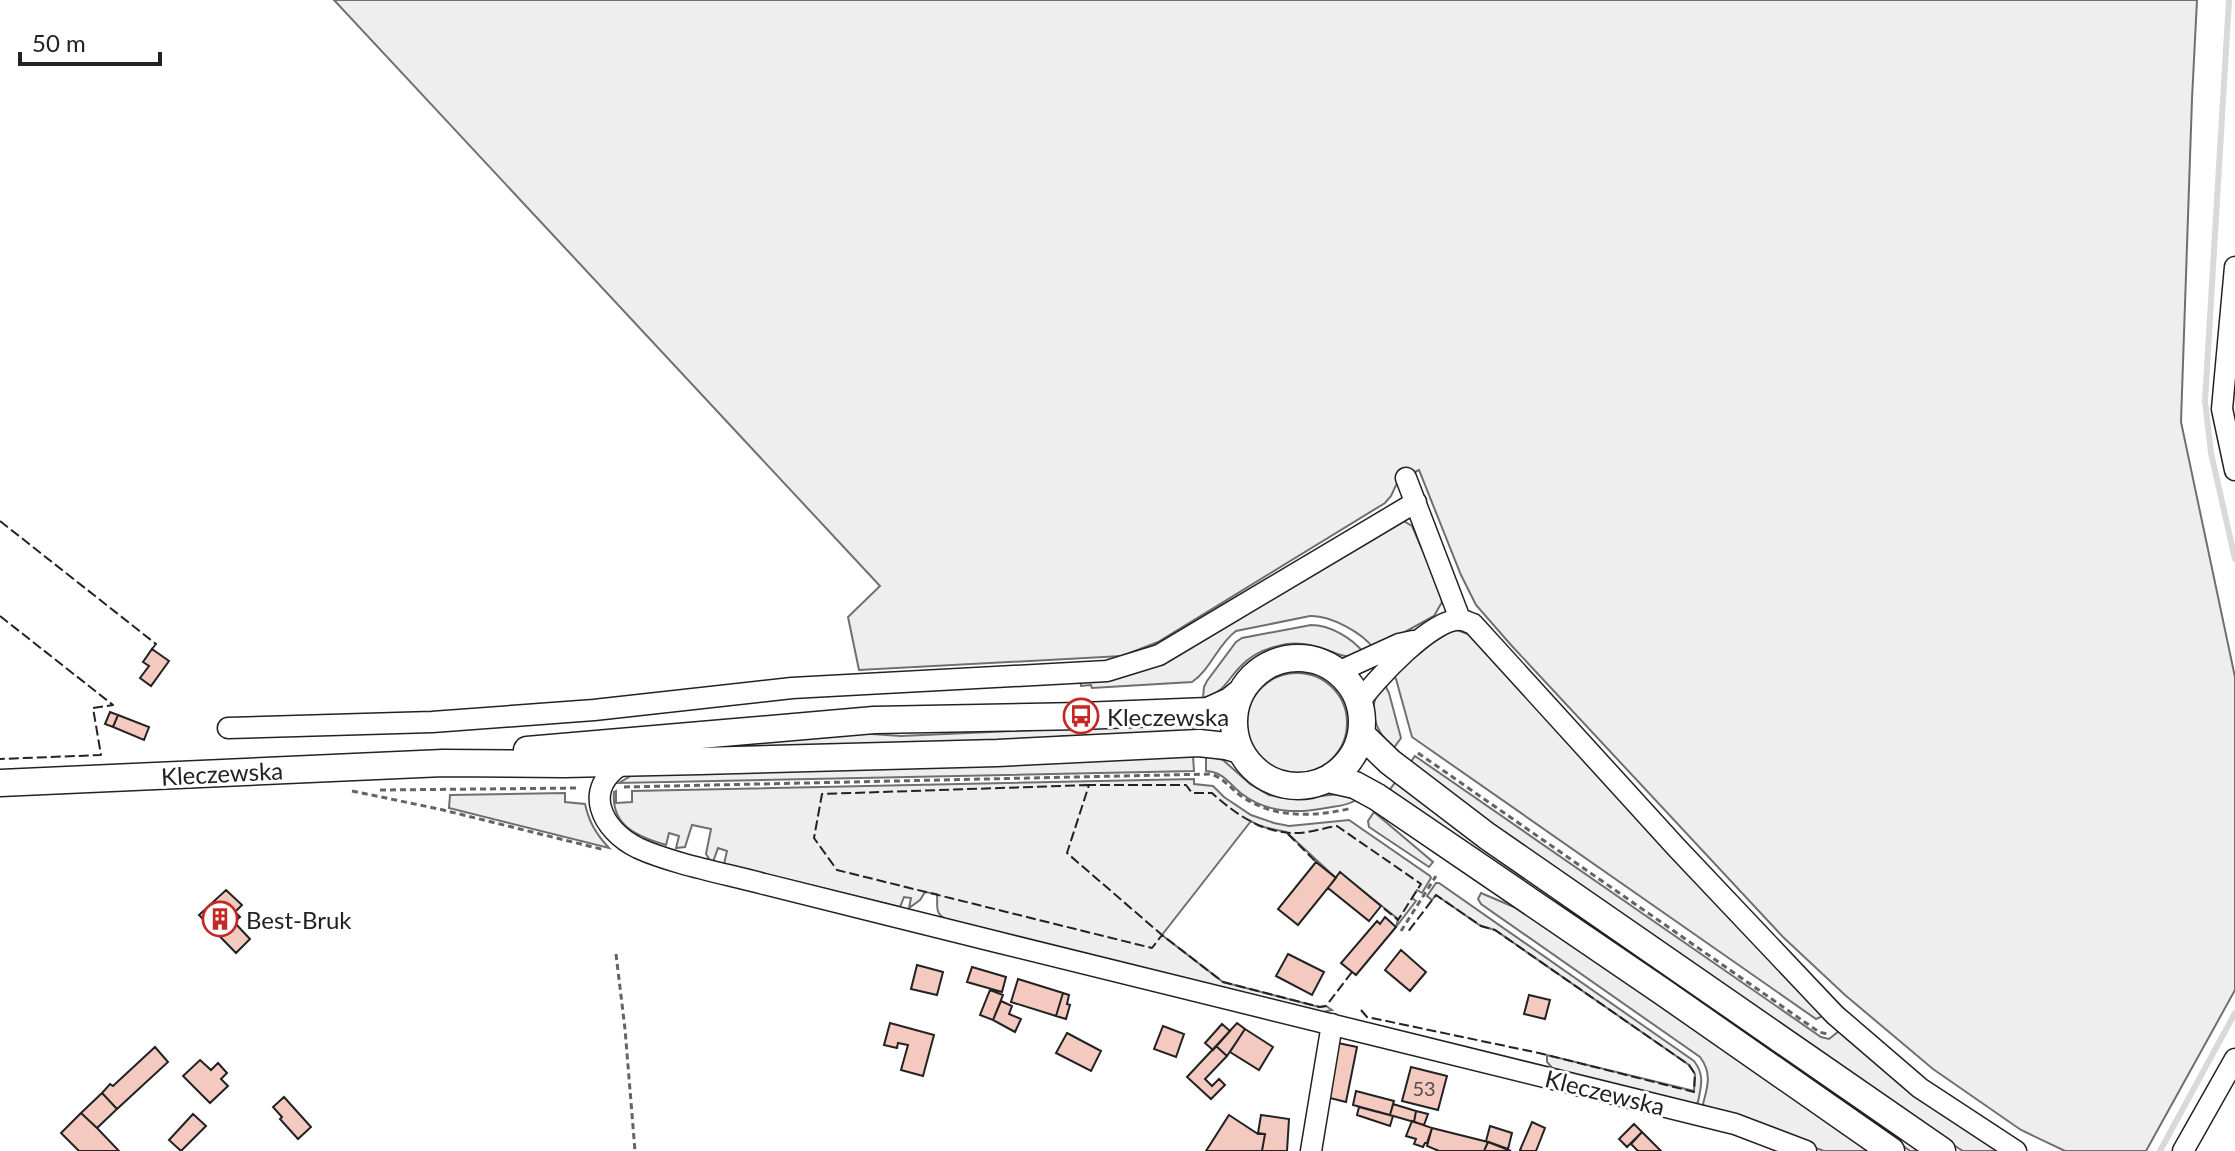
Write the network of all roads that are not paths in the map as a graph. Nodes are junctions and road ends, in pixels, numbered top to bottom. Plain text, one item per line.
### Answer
1 (2235, 267) edge
2 (2235, 470) edge
3 (1406, 478) dead end
4 (1416, 502) junction
5 (1460, 619) junction
6 (1420, 639) junction
7 (1338, 672) junction
8 (1241, 692) junction
9 (1359, 703) junction
10 (228, 728) dead end
11 (1361, 734) junction
12 (1240, 750) junction
13 (443, 763) junction
14 (624, 763) junction
15 (564, 764) junction
16 (1328, 779) junction
17 (0, 783) edge
18 (600, 788) junction
19 (1332, 1024) junction
20 (2235, 1059) edge
21 (1311, 1151) edge
22 (1806, 1151) edge
23 (1891, 1151) edge
24 (1942, 1151) edge
25 (2016, 1151) edge
26 (2183, 1151) edge

1 - 2 street
3 - 4 street
4 - 5 street
4 - 10 street
5 - 6 street
5 - 25 street
6 - 7 street
6 - 9 street
7 - 8 main road
7 - 9 main road
8 - 12 main road
8 - 13 main road, Kleczewska
9 - 11 main road
11 - 16 main road
11 - 24 main road
12 - 14 main road, Kleczewska
12 - 16 main road
13 - 15 main road, Kleczewska
13 - 17 main road, Kleczewska
14 - 15 main road, Kleczewska
14 - 18 street
15 - 18 street
16 - 23 main road
18 - 19 street, Kleczewska
19 - 21 street
19 - 22 street, Kleczewska
20 - 26 street

